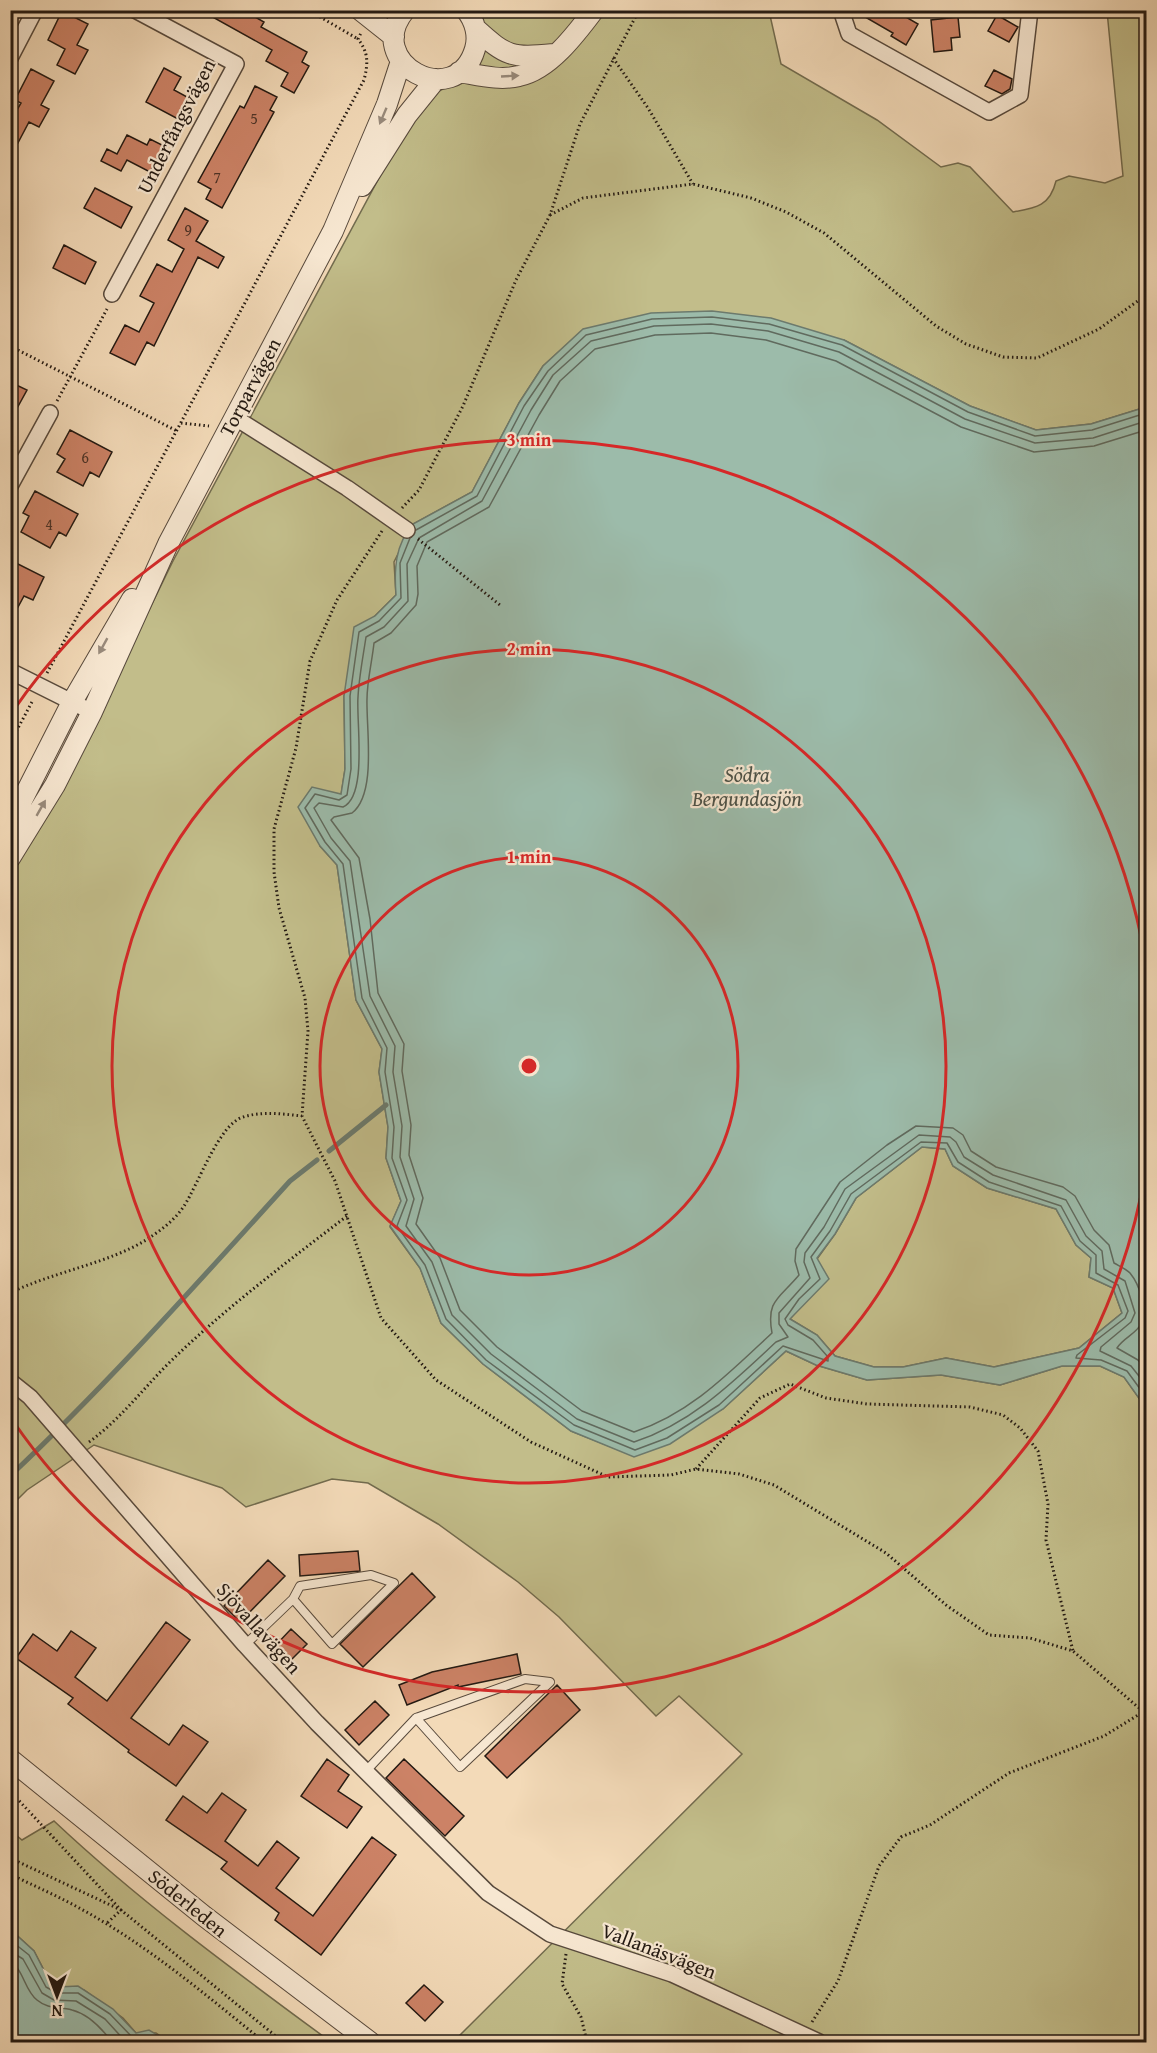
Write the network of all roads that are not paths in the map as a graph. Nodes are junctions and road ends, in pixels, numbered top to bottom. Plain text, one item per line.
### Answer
1 (36, 10) edge
2 (405, 10) edge
3 (594, 10) edge
4 (841, 10) edge
5 (1030, 10) edge
6 (144, 12) edge
7 (365, 14) edge
8 (470, 16) edge
9 (394, 37) junction
10 (554, 54) junction
11 (10, 58) edge
12 (401, 60) junction
13 (459, 72) junction
14 (435, 79) junction
15 (333, 231) junction
16 (112, 294) road end
17 (50, 413) road end
18 (231, 422) junction
19 (10, 486) edge
20 (407, 531) road end
21 (168, 544) junction
22 (10, 671) edge
23 (72, 702) junction
24 (92, 712) junction
25 (10, 824) edge
26 (10, 858) edge
27 (10, 1381) edge
28 (293, 1599) junction
29 (244, 1645) junction
30 (416, 1718) junction
31 (10, 1759) edge
32 (366, 1772) junction
33 (488, 1893) joint
34 (370, 2043) edge
35 (819, 2043) edge

1 - 11 street
2 - 9 street
3 - 10 street
4 - 5 street
6 - 16 street, Underfångsvägen
7 - 9 street
8 - 10 street
8 - 13 street
9 - 12 street
13 -> 10 street
12 - 14 street
12 -> 15 street, Torparvägen
13 - 14 street
14 - 15 street, Torparvägen
15 - 18 street, Torparvägen
17 - 19 street
18 - 20 street
18 - 21 street, Torparvägen
21 -> 23 street, Torparvägen
21 - 24 street, Torparvägen
22 - 23 street
23 - 24 street
23 - 25 street, Torparvägen
26 -> 24 street, Torparvägen
27 - 29 street, Sjövallavägen
28 - 28 lane
28 - 29 lane
29 - 32 street, Sjövallavägen
30 - 30 lane
30 - 32 lane
31 - 34 street, Söderleden
32 - 33 street, Sjövallavägen
33 - 35 street, Vallanäsvägen

